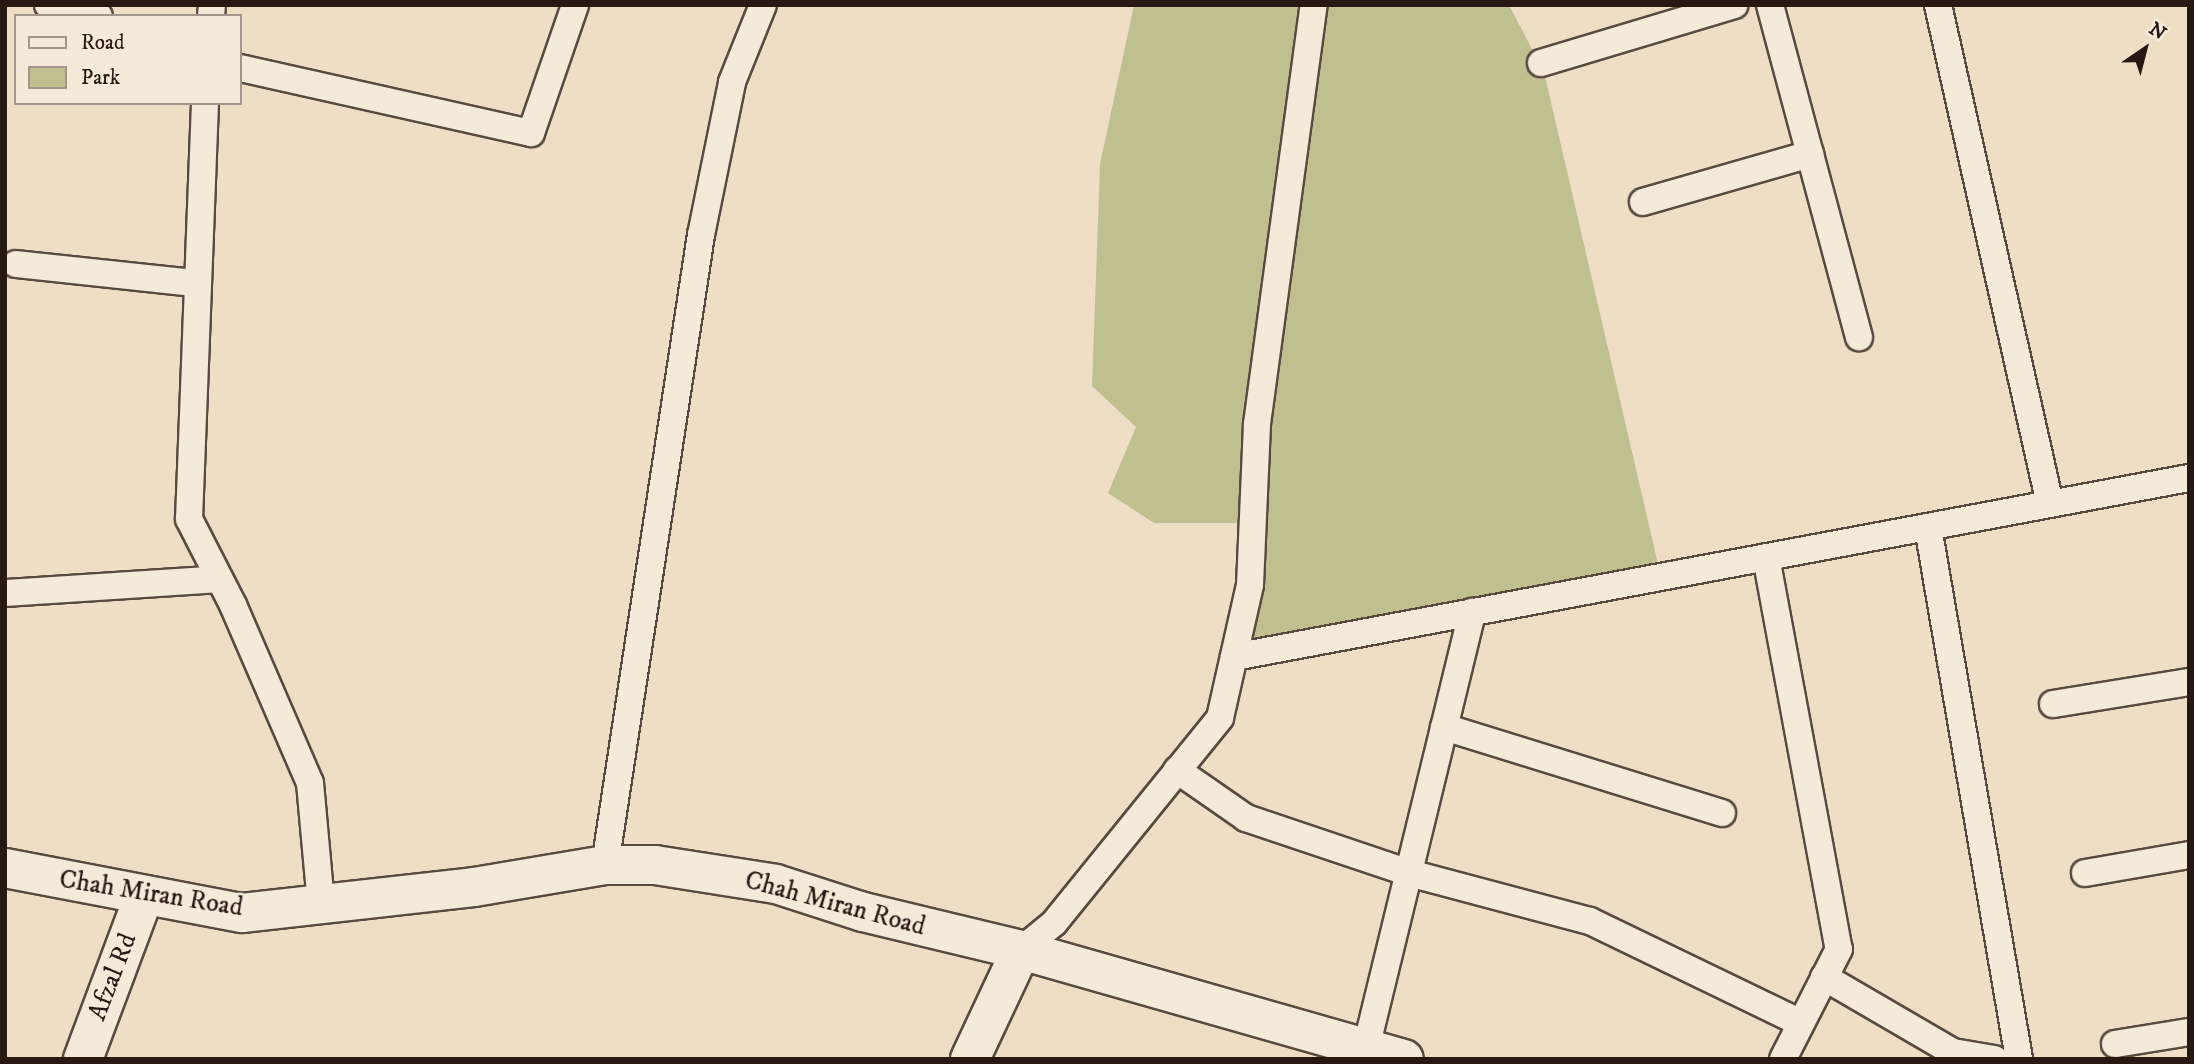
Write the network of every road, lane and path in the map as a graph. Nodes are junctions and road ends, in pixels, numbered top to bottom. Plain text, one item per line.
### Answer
1 (48, 5) edge
2 (575, 5) edge
3 (763, 5) edge
4 (1314, 5) edge
5 (1734, 5) edge
6 (1770, 5) edge
7 (1938, 5) edge
8 (90, 14) edge
9 (1541, 63) dead end
10 (242, 68) edge
11 (205, 105) edge
12 (1810, 154) junction
13 (1643, 202) dead end
14 (16, 264) dead end
15 (195, 284) junction
16 (1859, 337) dead end
17 (2189, 478) edge
18 (2050, 504) junction
19 (1928, 527) junction
20 (1766, 557) junction
21 (219, 579) junction
22 (5, 593) edge
23 (1472, 612) junction
24 (1234, 657) junction
25 (2189, 682) edge
26 (2053, 704) dead end
27 (1444, 727) junction
28 (1177, 770) junction
29 (1722, 813) dead end
30 (2189, 855) edge
31 (605, 865) junction
32 (5, 868) edge
33 (1409, 873) junction
34 (2085, 873) dead end
35 (144, 896) junction
36 (321, 904) junction
37 (1021, 950) junction
38 (1824, 978) junction
39 (1801, 1023) junction
40 (2188, 1038) edge
41 (2115, 1044) dead end
42 (1366, 1048) junction
43 (83, 1059) edge
44 (970, 1059) edge
45 (1404, 1059) edge
46 (1783, 1059) edge
47 (1994, 1059) edge
48 (2019, 1059) edge

1 - 8 street
2 - 10 street
3 - 31 street
4 - 24 street
5 - 9 street
6 - 12 street
7 - 18 street
11 - 15 street
12 - 13 street
12 - 16 street
14 - 15 street
15 - 21 street
17 - 18 street
18 - 19 street
19 - 20 street
19 - 48 street
20 - 23 street
20 - 38 street
21 - 22 street
21 - 36 street
23 - 24 street
23 - 27 street
24 - 28 street
25 - 26 street
27 - 29 street
27 - 33 street
28 - 33 street
28 - 37 street
30 - 34 street
31 - 36 main road, Chah Miran Road
31 - 37 main road, Chah Miran Road
32 - 35 main road, Chah Miran Road
33 - 39 street
33 - 42 street
35 - 36 main road, Chah Miran Road
35 - 43 main road, Afzal Rd
37 - 42 main road, Chah Miran Road
37 - 44 main road
38 - 39 street
38 - 47 street
39 - 46 street
40 - 41 street
42 - 45 main road, Chah Miran Road

